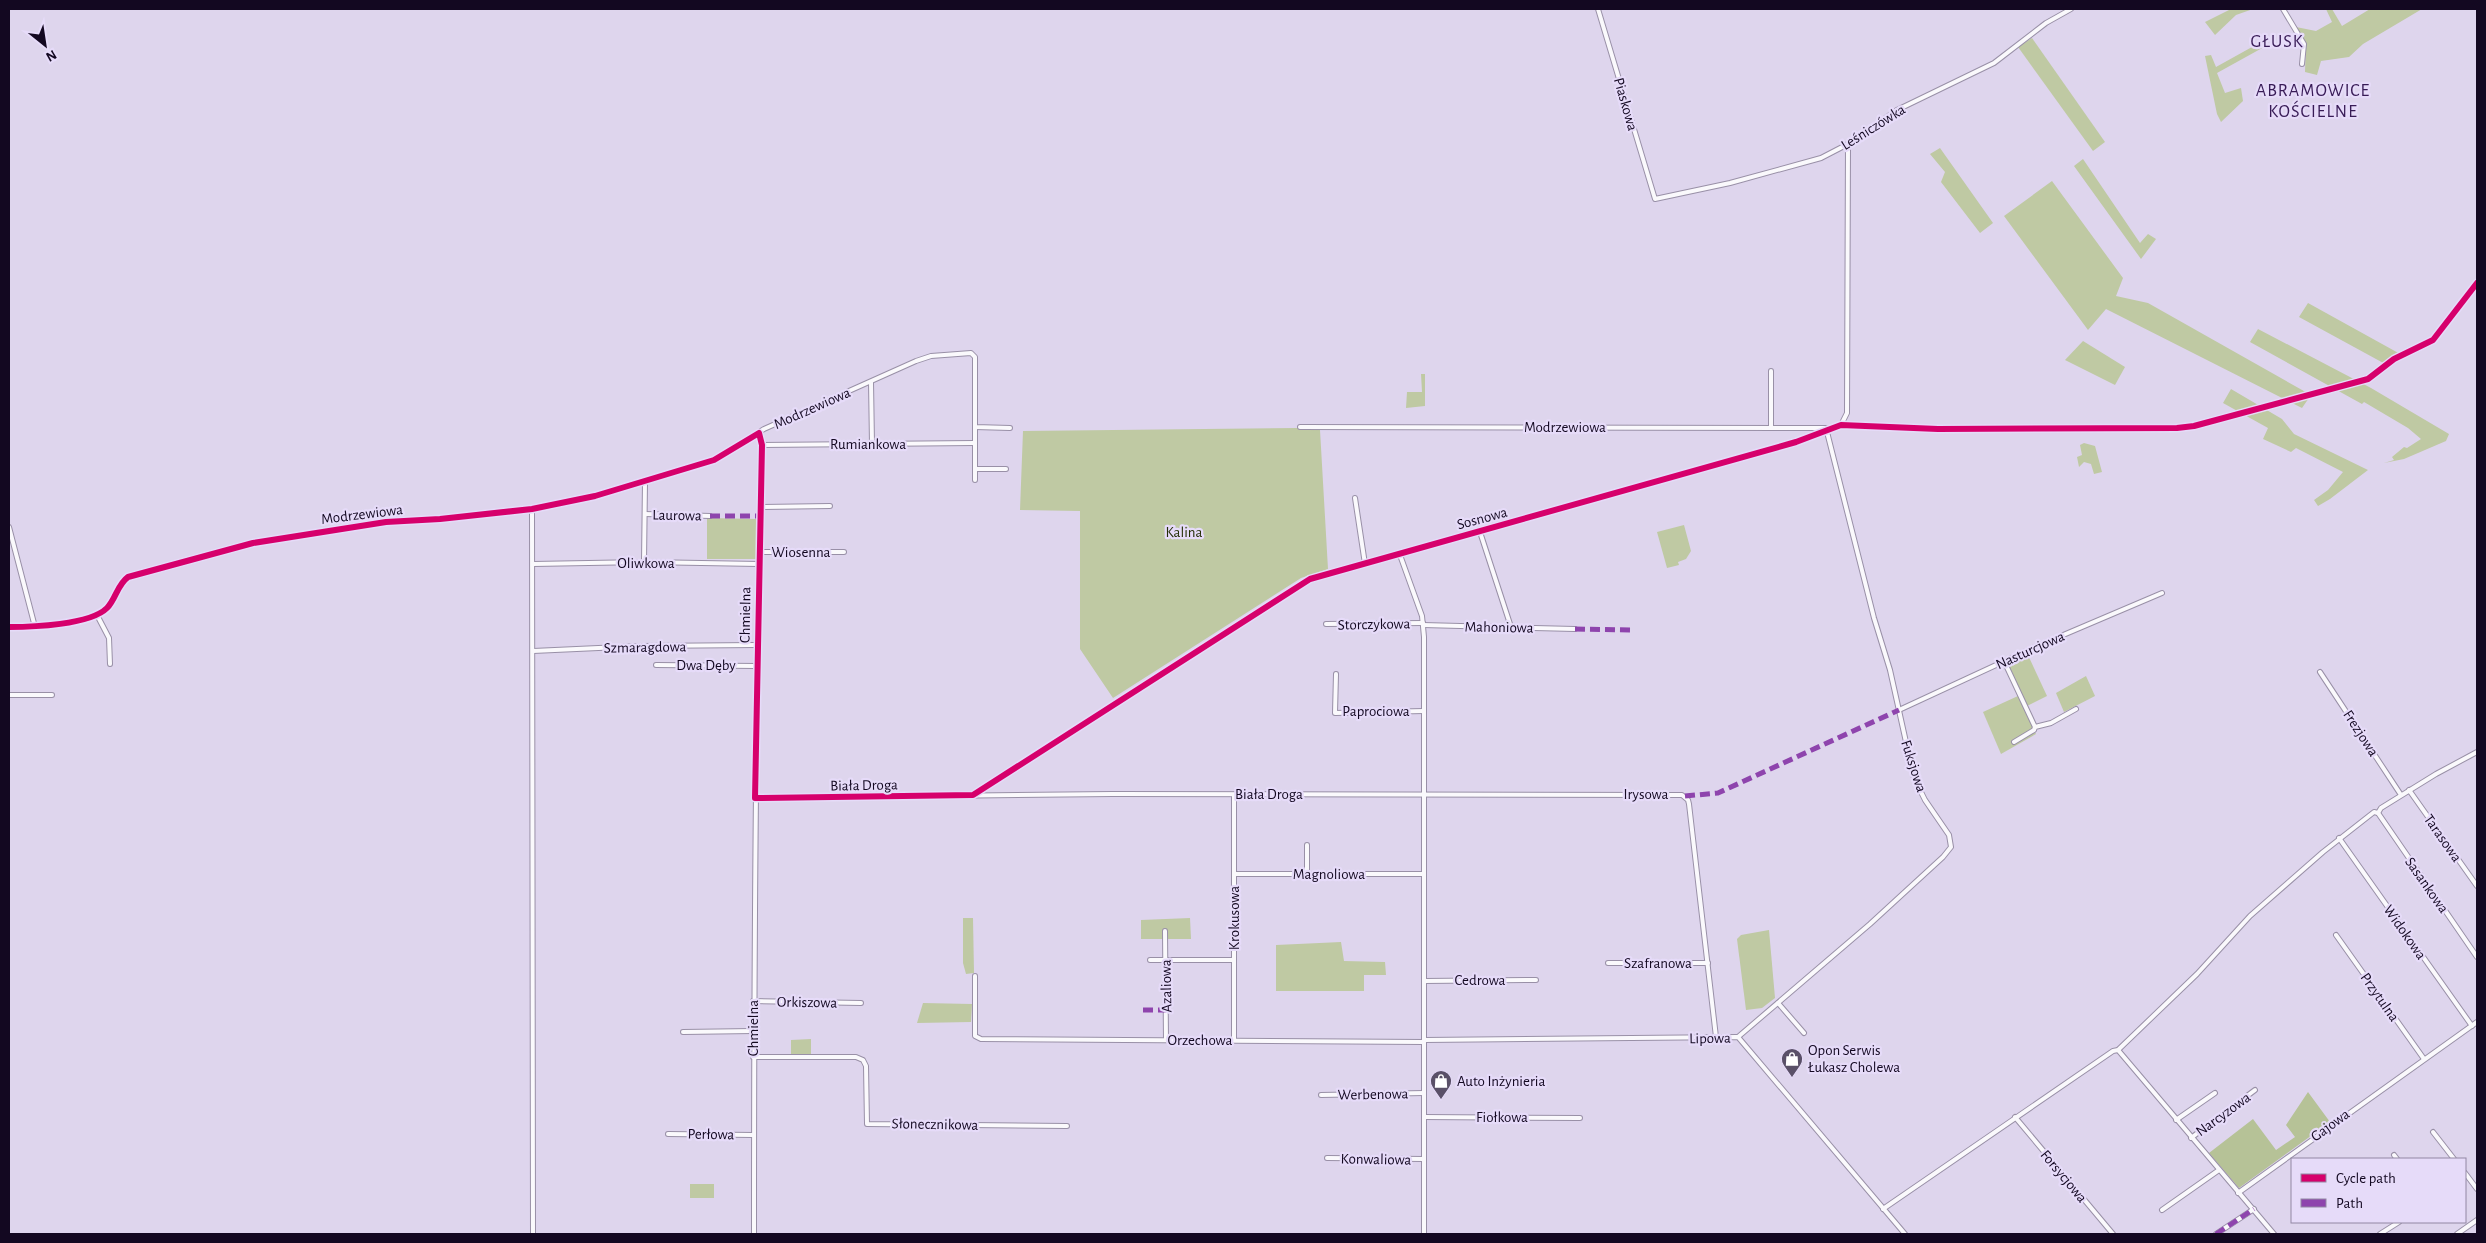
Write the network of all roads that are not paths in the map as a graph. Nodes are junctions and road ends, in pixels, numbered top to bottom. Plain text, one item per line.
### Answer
1 (1598, 9) edge
2 (2071, 9) edge
3 (2282, 9) edge
4 (2302, 64) dead end
5 (1848, 144) junction
6 (1655, 199) joint
7 (1771, 371) dead end
8 (871, 382) junction
9 (975, 427) junction
10 (1300, 427) dead end
11 (1010, 428) dead end
12 (1771, 428) junction
13 (1828, 431) junction
14 (759, 432) junction
15 (975, 443) junction
16 (872, 444) junction
17 (762, 445) junction
18 (974, 469) junction
19 (1006, 469) dead end
20 (974, 480) dead end
21 (645, 482) junction
22 (1355, 498) dead end
23 (830, 506) dead end
24 (760, 507) junction
25 (532, 509) junction
26 (645, 514) junction
27 (710, 516) dead end
28 (9, 527) edge
29 (1480, 532) junction
30 (759, 552) junction
31 (844, 552) dead end
32 (1400, 555) junction
33 (644, 562) junction
34 (533, 564) junction
35 (759, 564) junction
36 (1365, 564) junction
37 (2162, 593) dead end
38 (97, 615) junction
39 (1326, 624) dead end
40 (1423, 624) junction
41 (9, 627) edge
42 (35, 627) junction
43 (1510, 627) junction
44 (1575, 629) dead end
45 (757, 646) junction
46 (533, 651) junction
47 (2004, 661) junction
48 (110, 664) dead end
49 (656, 665) dead end
50 (756, 666) junction
51 (2320, 672) dead end
52 (1336, 674) dead end
53 (9, 695) edge
54 (52, 695) dead end
55 (2076, 709) dead end
56 (1898, 710) junction
57 (1424, 712) junction
58 (2035, 727) junction
59 (2014, 742) dead end
60 (2477, 752) edge
61 (2409, 790) junction
62 (1424, 794) junction
63 (973, 795) junction
64 (1234, 795) junction
65 (2401, 795) junction
66 (755, 798) junction
67 (2378, 813) junction
68 (2339, 838) junction
69 (1307, 845) dead end
70 (1234, 874) junction
71 (1424, 874) junction
72 (1307, 875) junction
73 (2477, 886) edge
74 (1165, 932) dead end
75 (2336, 934) dead end
76 (2477, 957) edge
77 (1150, 960) dead end
78 (1165, 960) junction
79 (1234, 960) junction
80 (1708, 963) junction
81 (1608, 964) dead end
82 (975, 976) dead end
83 (1536, 980) dead end
84 (1424, 981) junction
85 (753, 1001) junction
86 (861, 1003) dead end
87 (1778, 1003) junction
88 (2477, 1022) edge
89 (2472, 1026) junction
90 (753, 1031) junction
91 (683, 1032) dead end
92 (1804, 1033) dead end
93 (1716, 1037) junction
94 (1738, 1038) junction
95 (1166, 1040) junction
96 (1234, 1040) junction
97 (1424, 1041) junction
98 (2118, 1050) junction
99 (753, 1057) junction
100 (2424, 1059) junction
101 (2255, 1090) dead end
102 (2215, 1093) dead end
103 (1424, 1094) junction
104 (1321, 1095) dead end
105 (1424, 1117) junction
106 (2015, 1117) junction
107 (1580, 1118) dead end
108 (2176, 1120) junction
109 (1066, 1126) dead end
110 (2433, 1132) dead end
111 (668, 1134) dead end
112 (753, 1135) junction
113 (2191, 1138) junction
114 (2394, 1155) dead end
115 (1327, 1158) dead end
116 (2396, 1158) edge
117 (2453, 1158) edge
118 (1424, 1160) junction
119 (2219, 1170) junction
120 (2466, 1174) edge
121 (2477, 1189) edge
122 (2238, 1193) junction
123 (1884, 1209) junction
124 (2254, 1209) junction
125 (2162, 1210) dead end
126 (2477, 1220) edge
127 (2397, 1223) edge
128 (533, 1234) edge
129 (754, 1234) edge
130 (1424, 1234) edge
131 (1905, 1234) edge
132 (2113, 1234) edge
133 (2216, 1234) edge
134 (2274, 1234) edge
135 (2380, 1234) edge
136 (2457, 1234) edge

1 - 6 street, Piaskowa
2 - 5 street, Leśniczówka
3 - 4 street
5 - 6 street, Leśniczówka
5 - 13 street, Sosnowa
7 - 12 street
8 - 9 street, Modrzewiowa
8 - 14 street, Modrzewiowa
8 - 16 street
9 - 11 street
9 - 15 street, Modrzewiowa
10 - 12 street, Modrzewiowa
12 - 13 street, Modrzewiowa
13 - 29 street, Sosnowa
13 - 56 street, Fuksjowa
14 - 17 street, Chmielna
14 - 21 street, Modrzewiowa
15 - 16 street, Rumiankowa
15 - 18 street, Modrzewiowa
16 - 17 street, Rumiankowa
17 - 24 street, Chmielna
18 - 19 street
18 - 20 street, Modrzewiowa
21 - 25 street, Modrzewiowa
21 - 26 street, Laurowa
22 - 36 street
23 - 24 street
24 - 30 street, Chmielna
25 - 34 street
25 - 38 street, Modrzewiowa
26 - 27 street, Laurowa
26 - 33 street, Laurowa
28 - 42 street
29 - 32 street, Sosnowa
29 - 43 street
30 - 31 street, Wiosenna
30 - 35 street, Chmielna
32 - 36 street, Sosnowa
32 - 40 street
33 - 34 street, Oliwkowa
33 - 35 street, Oliwkowa
34 - 46 street
35 - 45 street, Chmielna
36 - 63 street, Sosnowa
37 - 47 street, Nasturcjowa
38 - 42 street
38 - 48 street
39 - 40 street, Storczykowa
40 - 43 street, Mahoniowa
40 - 57 street
41 - 42 street
43 - 44 street, Mahoniowa
45 - 46 street, Szmaragdowa
45 - 50 street, Chmielna
46 - 128 street
47 - 56 street, Nasturcjowa
47 - 58 street
49 - 50 street, Dwa Dęby
50 - 66 street, Chmielna
51 - 65 street, Frezjowa
52 - 57 street, Paprociowa
53 - 54 street
55 - 58 street
56 - 87 street, Fuksjowa
57 - 62 street
58 - 59 street
60 - 61 street
61 - 65 street
61 - 73 street, Tarasowa
62 - 64 street, Biała Droga
62 - 71 street
62 - 80 street, Irysowa
63 - 64 street, Biała Droga
63 - 66 street, Biała Droga
64 - 70 street, Krokusowa
65 - 67 street
66 - 85 street, Chmielna
67 - 68 street
67 - 76 street, Sasankowa
68 - 89 street, Widokowa
68 - 98 street
69 - 72 street
70 - 72 street, Magnoliowa
70 - 79 street, Krokusowa
71 - 72 street, Magnoliowa
71 - 84 street
74 - 78 street, Azaliowa
75 - 100 street, Przytulna
77 - 78 street
78 - 79 street
78 - 95 street, Azaliowa
79 - 96 street, Krokusowa
80 - 81 street, Szafranowa
80 - 93 street, Irysowa
82 - 95 street, Orzechowa
83 - 84 street, Cedrowa
84 - 97 street
85 - 86 street, Orkiszowa
85 - 90 street, Chmielna
87 - 92 street
87 - 94 street, Fuksjowa
88 - 89 street, Gajowa
89 - 100 street, Gajowa
90 - 91 street
90 - 99 street, Chmielna
93 - 94 street, Lipowa
93 - 97 street, Lipowa
94 - 123 street, Lipowa
95 - 96 street, Orzechowa
96 - 97 street, Orzechowa
97 - 103 street
98 - 106 street
98 - 108 street
99 - 109 street, Słonecznikowa
99 - 112 street, Chmielna
100 - 122 street, Gajowa
101 - 113 street, Narcyzowa
102 - 108 street
103 - 104 street, Werbenowa
103 - 105 street
105 - 107 street, Fiołkowa
105 - 118 street
106 - 123 street
106 - 132 street, Forsycjowa
108 - 113 street
110 - 117 street
111 - 112 street, Perłowa
112 - 129 street, Chmielna
113 - 119 street
114 - 116 street
115 - 118 street, Konwaliowa
118 - 130 street
119 - 122 street
119 - 125 street
120 - 121 street
122 - 124 street
123 - 131 street, Lipowa
124 - 133 street
124 - 134 street
126 - 136 street
127 - 135 street

